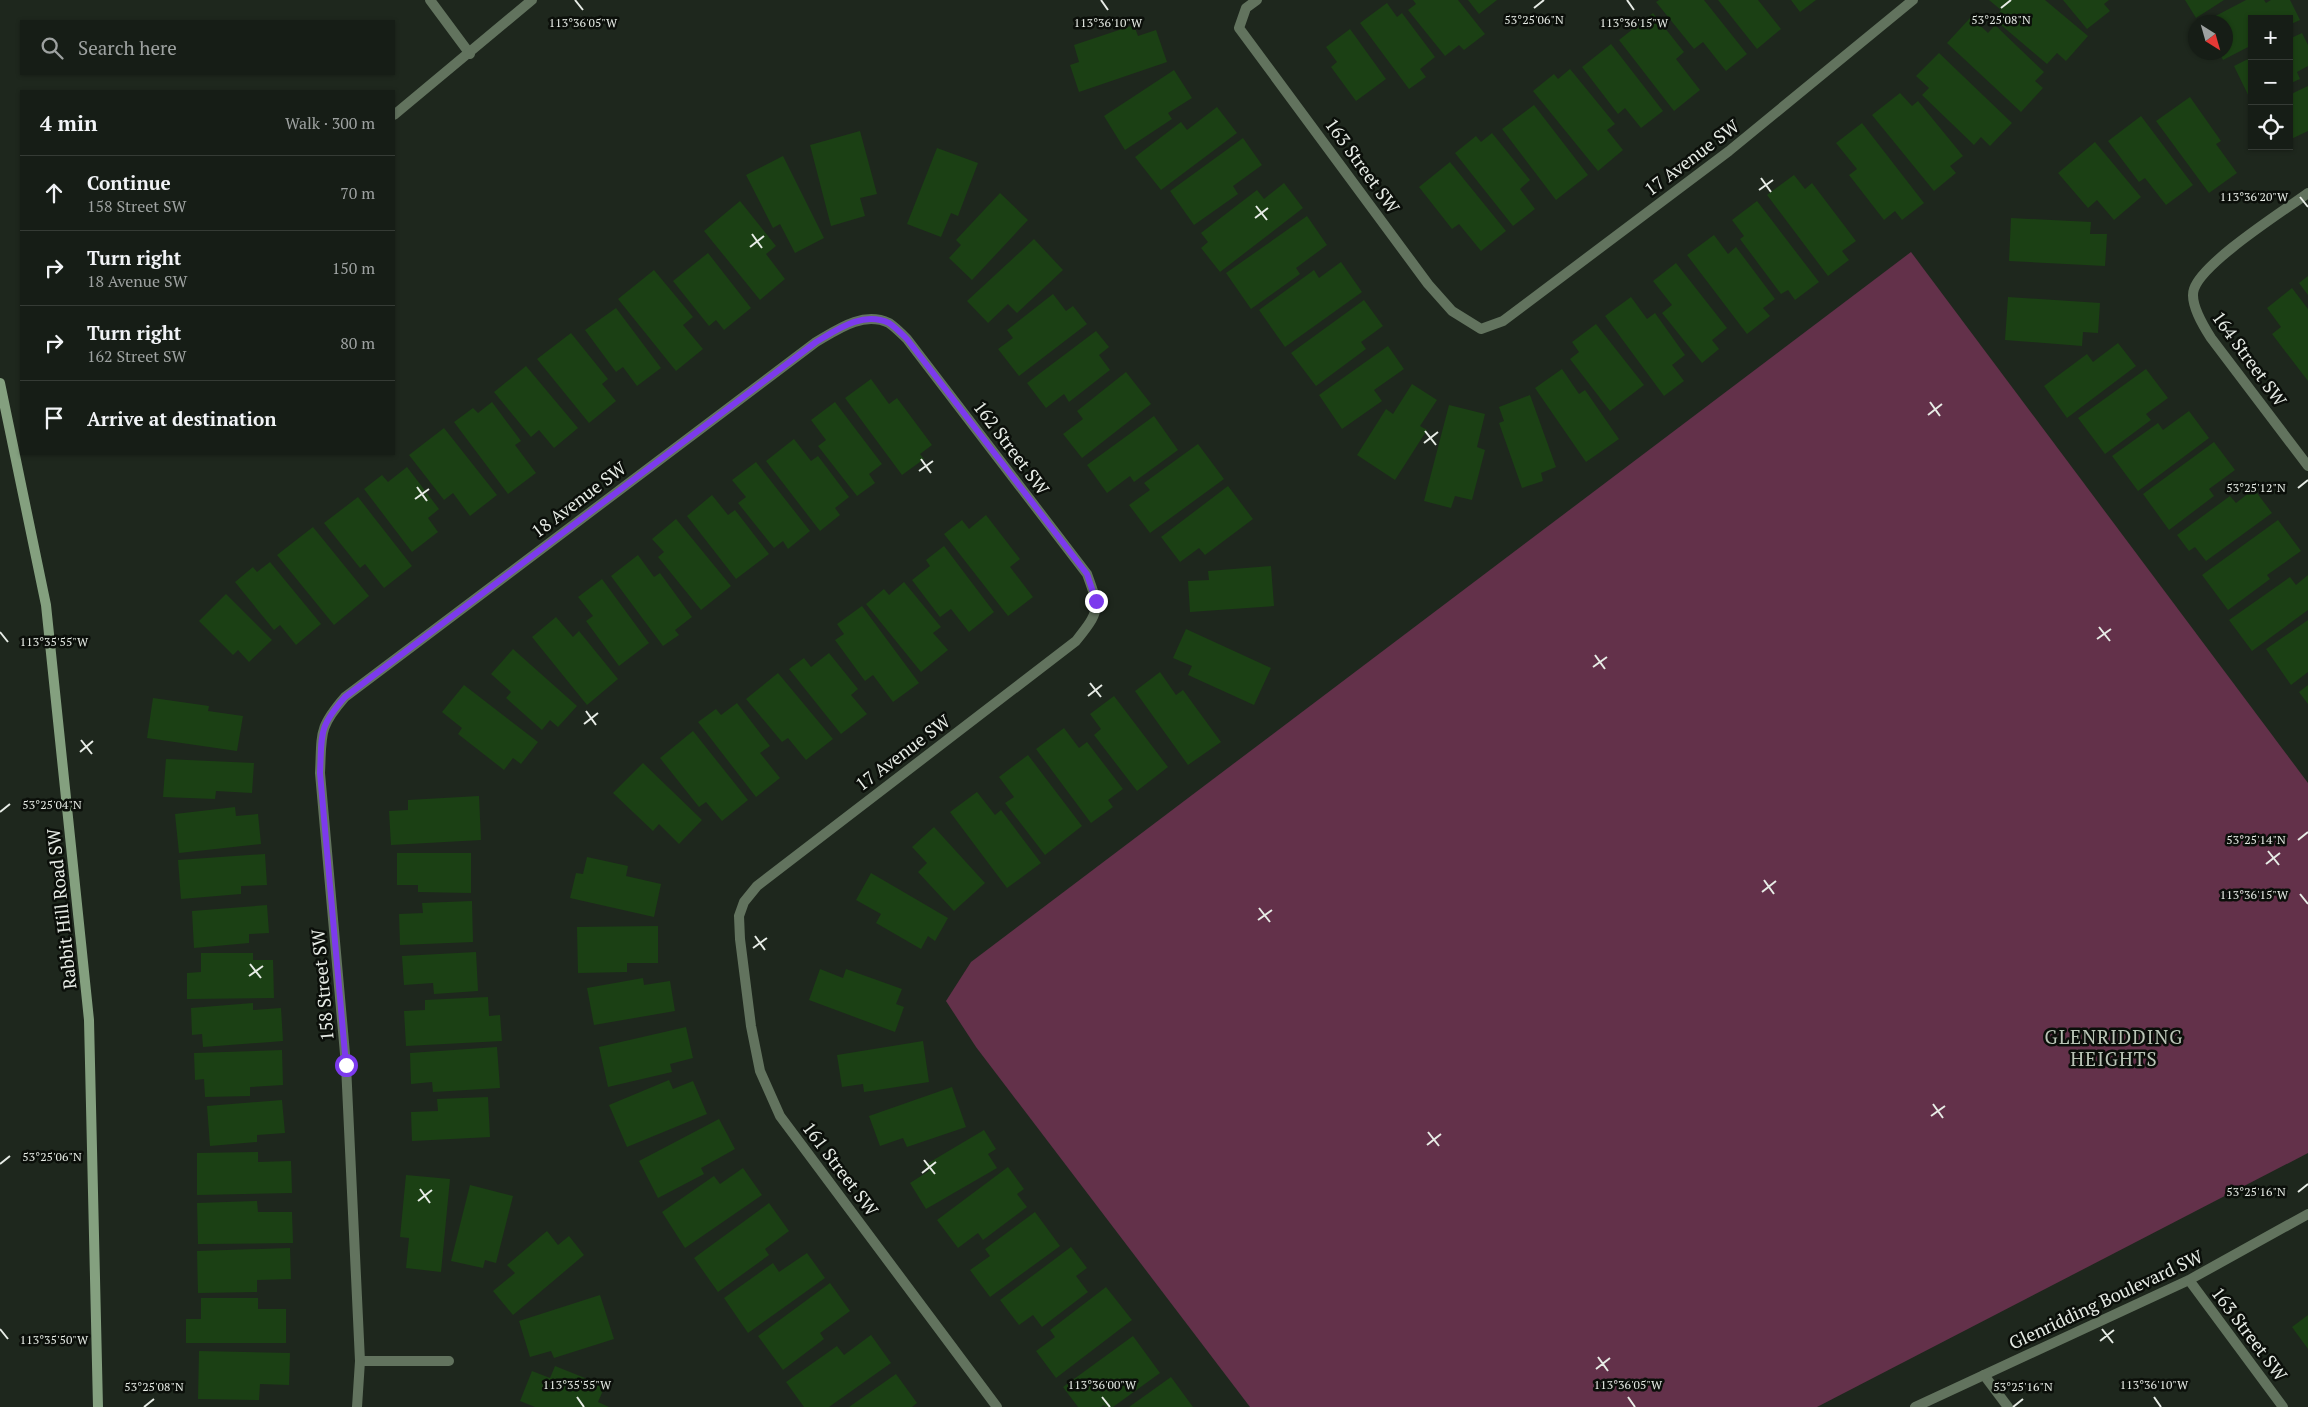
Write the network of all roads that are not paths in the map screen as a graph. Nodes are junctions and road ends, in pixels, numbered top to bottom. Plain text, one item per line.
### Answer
1 (430, 0) edge
2 (532, 0) edge
3 (1257, 0) edge
4 (1913, 0) edge
5 (470, 54) junction
6 (395, 114) edge
7 (2308, 193) edge
8 (869, 318) joint
9 (1482, 329) joint
10 (0, 383) edge
11 (2308, 466) edge
12 (1092, 620) joint
13 (322, 728) joint
14 (739, 916) joint
15 (2308, 1214) edge
16 (2189, 1280) junction
17 (360, 1361) junction
18 (449, 1361) dead end
19 (1984, 1375) junction
20 (98, 1407) edge
21 (357, 1407) edge
22 (997, 1407) edge
23 (1915, 1407) edge
24 (2008, 1407) edge
25 (2282, 1407) edge

1 - 5 street
2 - 5 street
3 - 9 street, 163 Street SW
4 - 9 street, 17 Avenue SW
5 - 6 street
7 - 11 street, 164 Street SW
8 - 12 street, 162 Street SW
8 - 13 street, 18 Avenue SW
10 - 20 main road, Rabbit Hill Road SW
12 - 14 street, 17 Avenue SW
13 - 17 street, 158 Street SW
14 - 22 street, 161 Street SW
15 - 16 street, Glenridding Boulevard SW
16 - 19 street, Glenridding Boulevard SW
16 - 25 street, 163 Street SW
17 - 18 street
17 - 21 street, 158 Street SW
19 - 23 street, Glenridding Boulevard SW
19 - 24 street

